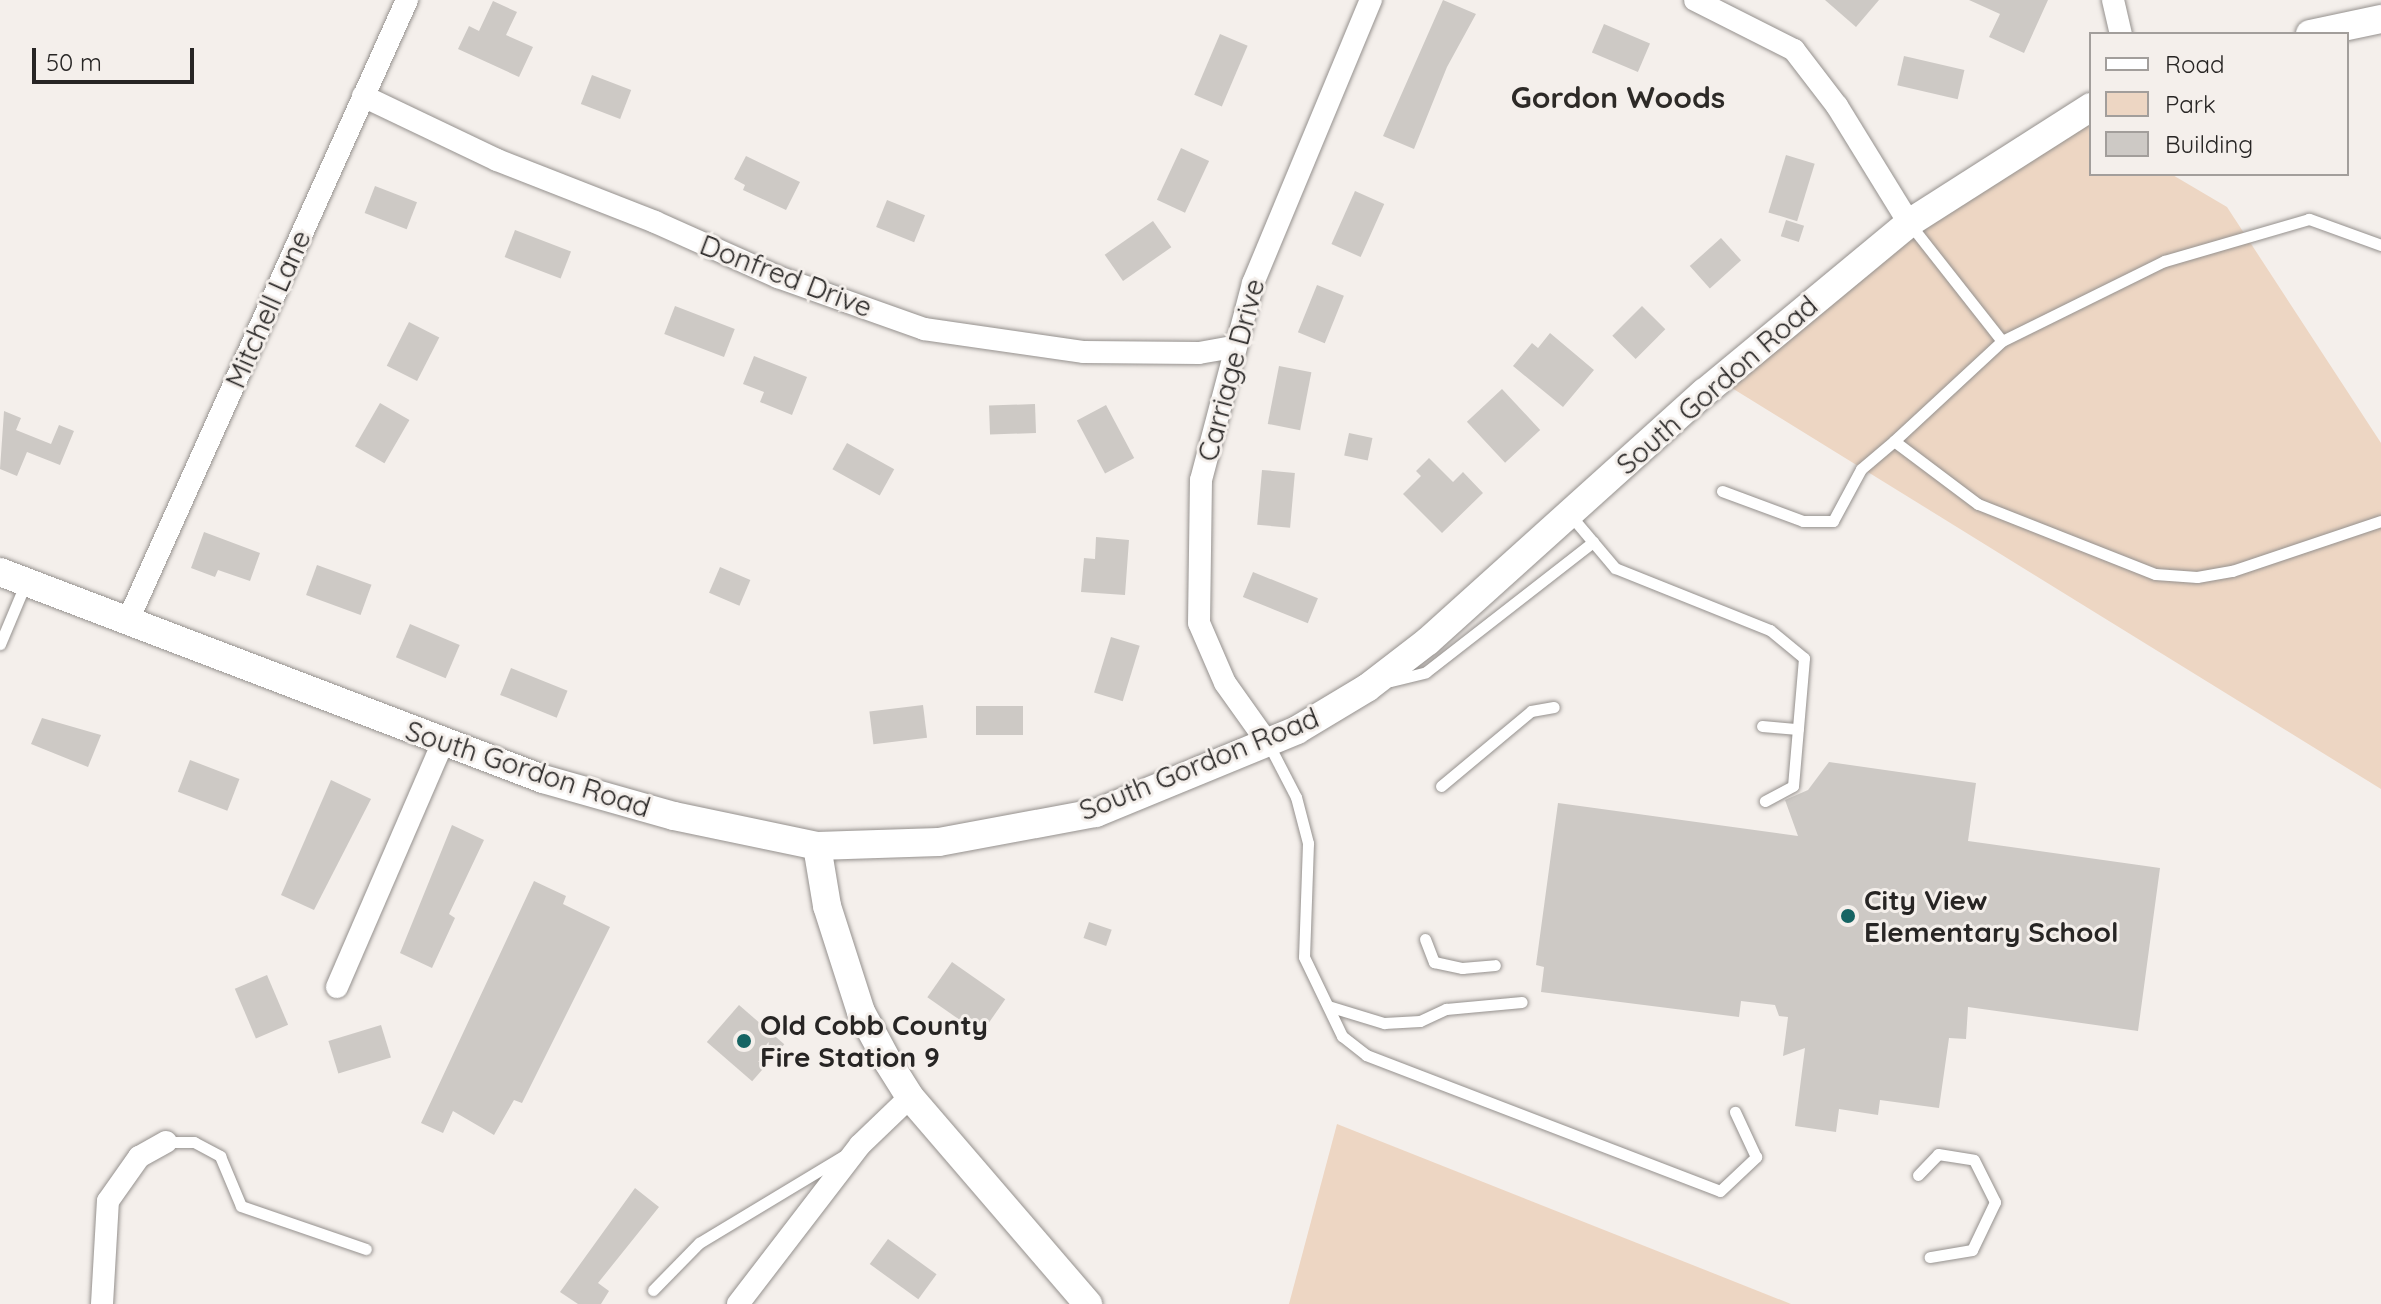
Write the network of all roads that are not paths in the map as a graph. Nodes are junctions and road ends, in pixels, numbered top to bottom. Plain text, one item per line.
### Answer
1 (407, 0) edge
2 (1371, 0) edge
3 (1695, 0) edge
4 (2113, 0) edge
5 (2381, 19) edge
6 (2121, 32) edge
7 (2319, 32) edge
8 (363, 96) junction
9 (2089, 108) edge
10 (1909, 223) junction
11 (2381, 245) edge
12 (2002, 341) junction
13 (1233, 347) junction
14 (1894, 441) junction
15 (1722, 491) dead end
16 (1569, 514) junction
17 (2381, 521) edge
18 (1593, 542) junction
19 (13, 577) edge
20 (129, 618) junction
21 (0, 644) edge
22 (1367, 688) junction
23 (1554, 707) dead end
24 (1762, 726) dead end
25 (1798, 729) junction
26 (443, 742) junction
27 (1267, 742) junction
28 (1441, 786) dead end
29 (1765, 801) dead end
30 (817, 846) junction
31 (1425, 939) dead end
32 (1495, 965) dead end
33 (337, 987) dead end
34 (1522, 1002) dead end
35 (1328, 1006) junction
36 (910, 1097) junction
37 (1735, 1112) dead end
38 (166, 1142) joint
39 (860, 1145) junction
40 (1918, 1175) dead end
41 (366, 1249) dead end
42 (1930, 1257) dead end
43 (653, 1290) dead end
44 (102, 1304) edge
45 (738, 1304) edge
46 (1088, 1304) edge

1 - 8 street, Mitchell Lane
2 - 13 street, Carriage Drive
3 - 10 street
4 - 6 street
5 - 7 street
8 - 13 street, Donfred Drive
8 - 20 street, Mitchell Lane
9 - 10 street, South Gordon Road
10 - 12 lane
10 - 16 street, South Gordon Road
11 - 12 lane
12 - 14 lane
13 - 27 street, Carriage Drive
14 - 15 lane
14 - 17 lane
16 - 18 lane
16 - 22 street, South Gordon Road
18 - 22 lane
18 - 25 lane
19 - 20 street, South Gordon Road
19 - 21 lane
20 - 26 street, South Gordon Road
22 - 27 street, South Gordon Road
23 - 28 lane
24 - 25 lane
25 - 29 lane
26 - 30 street, South Gordon Road
26 - 33 street
27 - 30 street, South Gordon Road
27 - 35 lane
30 - 36 street
31 - 32 lane
34 - 35 lane
35 - 37 lane
36 - 39 street
36 - 46 street
38 - 41 lane
38 - 44 street
39 - 43 lane
39 - 45 street
40 - 42 lane

